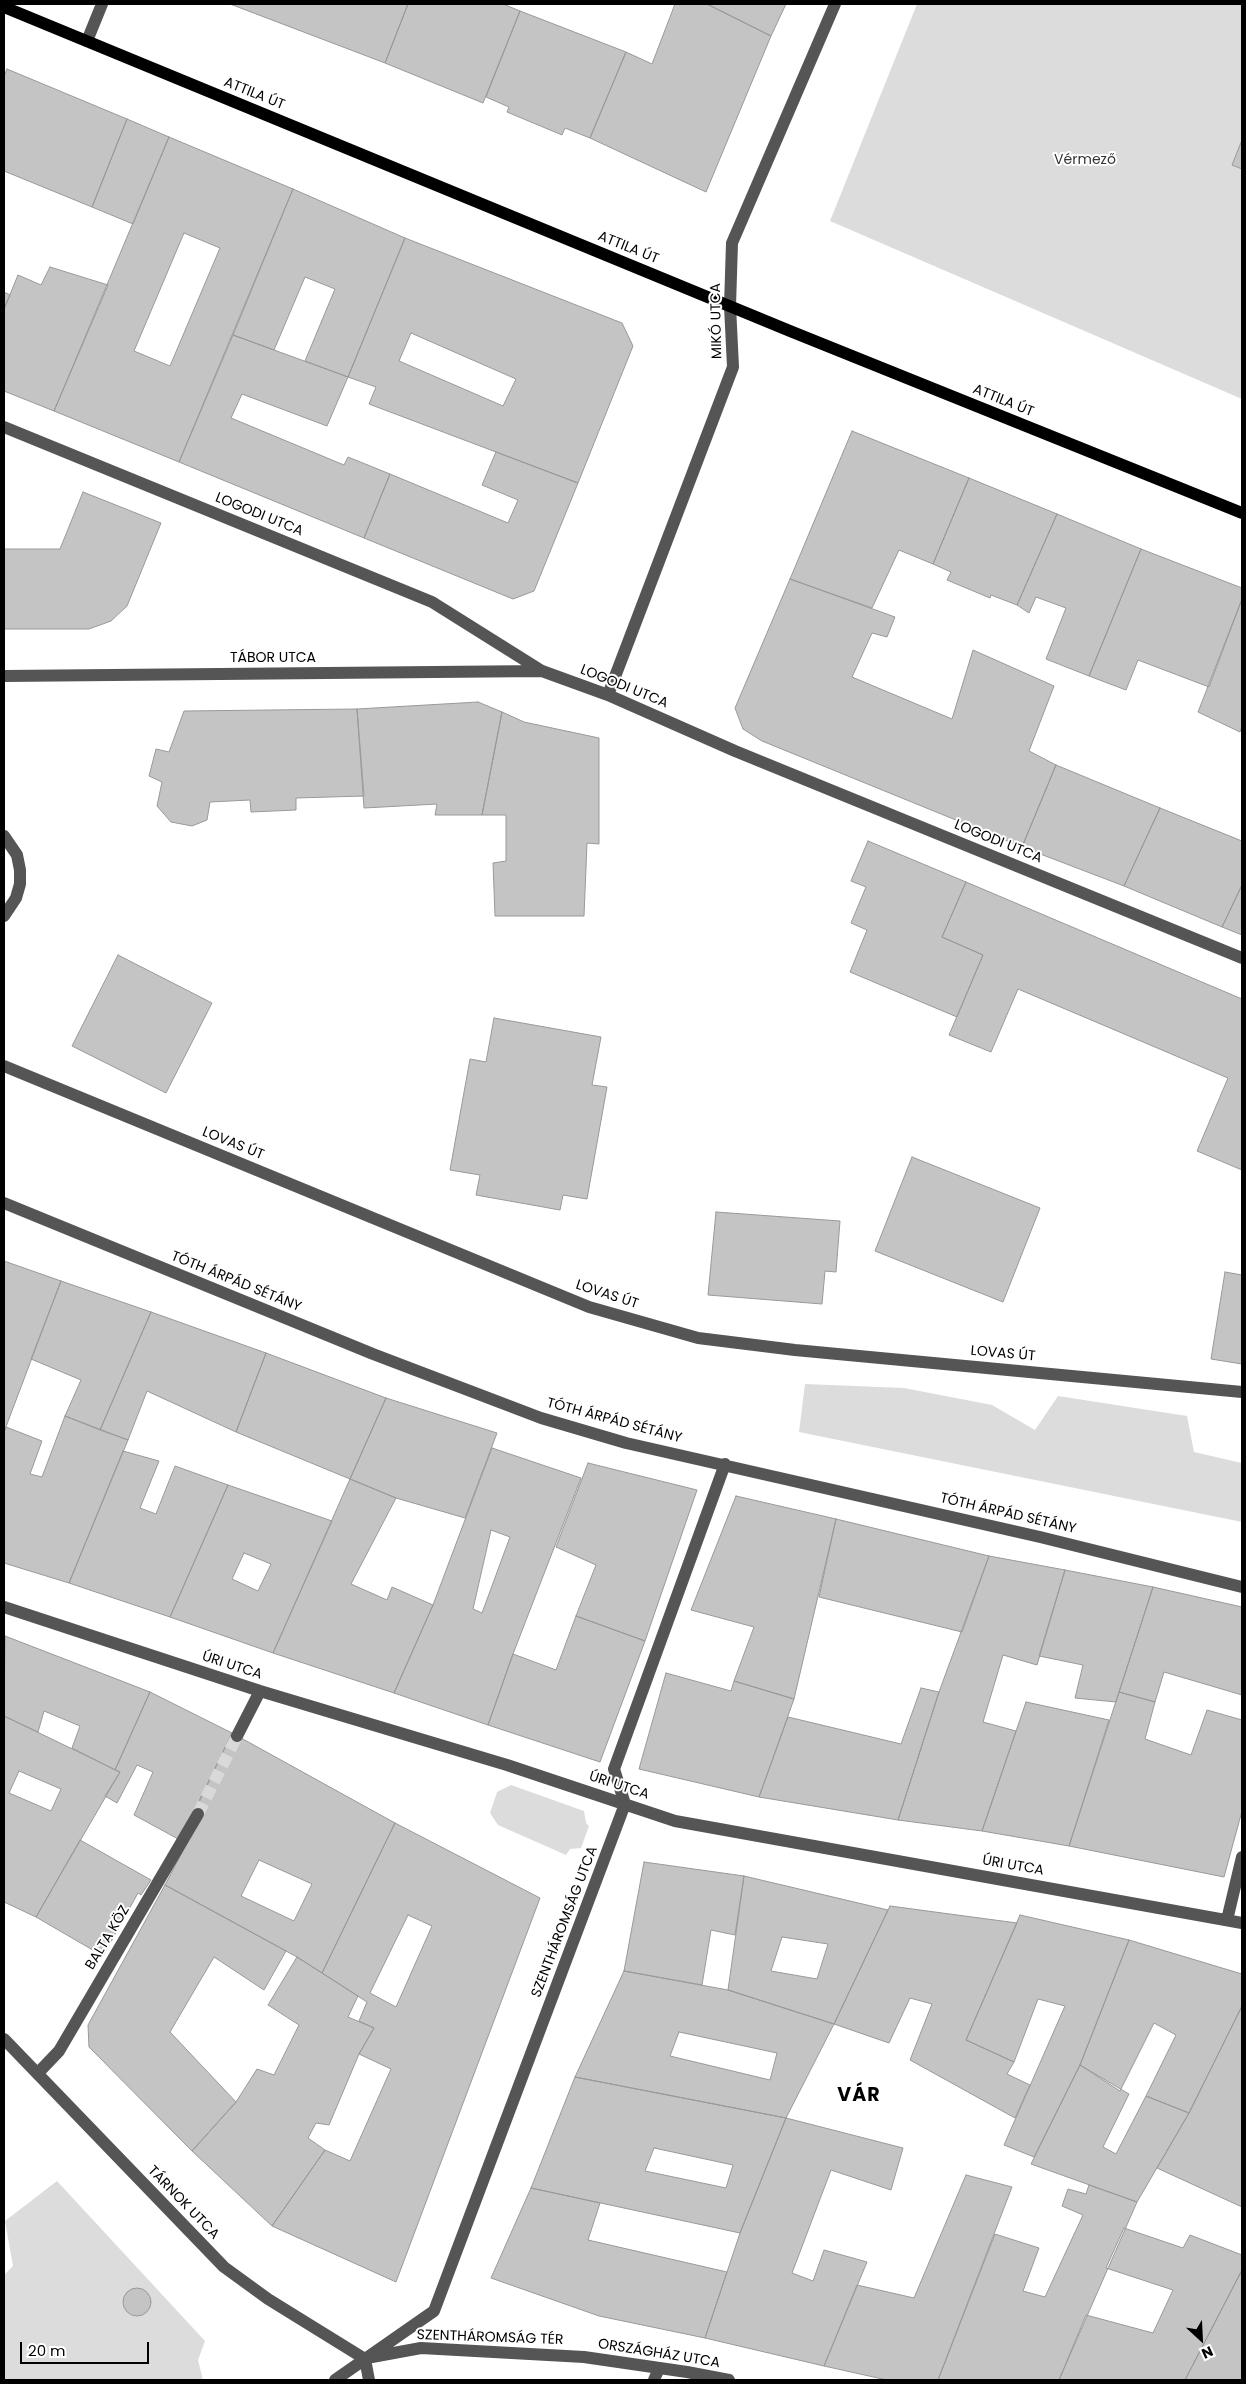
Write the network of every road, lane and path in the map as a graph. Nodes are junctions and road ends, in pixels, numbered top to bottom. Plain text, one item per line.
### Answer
1 (102, 4) edge
2 (836, 4) edge
3 (4, 7) edge
4 (87, 42) junction
5 (730, 306) junction
6 (4, 427) edge
7 (1242, 513) edge
8 (542, 671) junction
9 (4, 676) edge
10 (608, 695) junction
11 (4, 836) edge
12 (4, 916) edge
13 (1242, 958) edge
14 (4, 1066) edge
15 (4, 1203) edge
16 (1242, 1392) edge
17 (725, 1464) junction
18 (1242, 1588) edge
19 (4, 1607) edge
20 (260, 1691) junction
21 (237, 1736) tunnel mouth
22 (625, 1804) junction
23 (198, 1814) tunnel mouth
24 (1242, 1857) edge
25 (1227, 1920) junction
26 (1242, 1923) edge
27 (4, 2039) edge
28 (38, 2073) junction
29 (584, 2357) joint
30 (365, 2358) junction
31 (659, 2368) junction
32 (336, 2380) edge
33 (369, 2380) edge
34 (654, 2380) edge
35 (728, 2380) edge

1 - 4 street
2 - 5 street, MIKÓ UTCA
3 - 4 main road, ATTILA ÚT
4 - 5 main road, ATTILA ÚT
5 - 7 main road, ATTILA ÚT
5 - 10 street, MIKÓ UTCA
6 - 8 street, LOGODI UTCA
8 - 9 street, TÁBOR UTCA
8 - 10 street, LOGODI UTCA
10 - 13 street, LOGODI UTCA
11 - 12 street
14 - 16 street, LOVAS ÚT
15 - 17 street, TÓTH ÁRPÁD SÉTÁNY
17 - 18 street, TÓTH ÁRPÁD SÉTÁNY
17 - 22 street
19 - 20 street, ÚRI UTCA
20 - 21 street
20 - 22 street, ÚRI UTCA
22 - 25 street, ÚRI UTCA
22 - 30 street, SZENTHÁROMSÁG UTCA
23 - 28 street, BALTA KÖZ
24 - 25 street
25 - 26 street, ÚRI UTCA
27 - 28 street, TÁRNOK UTCA
28 - 30 street, TÁRNOK UTCA
29 - 30 street, SZENTHÁROMSÁG TÉR
29 - 31 street, ORSZÁGHÁZ UTCA
30 - 32 street, SZENTHÁROMSÁG TÉR
30 - 33 street
31 - 34 street
31 - 35 street, ORSZÁGHÁZ UTCA

